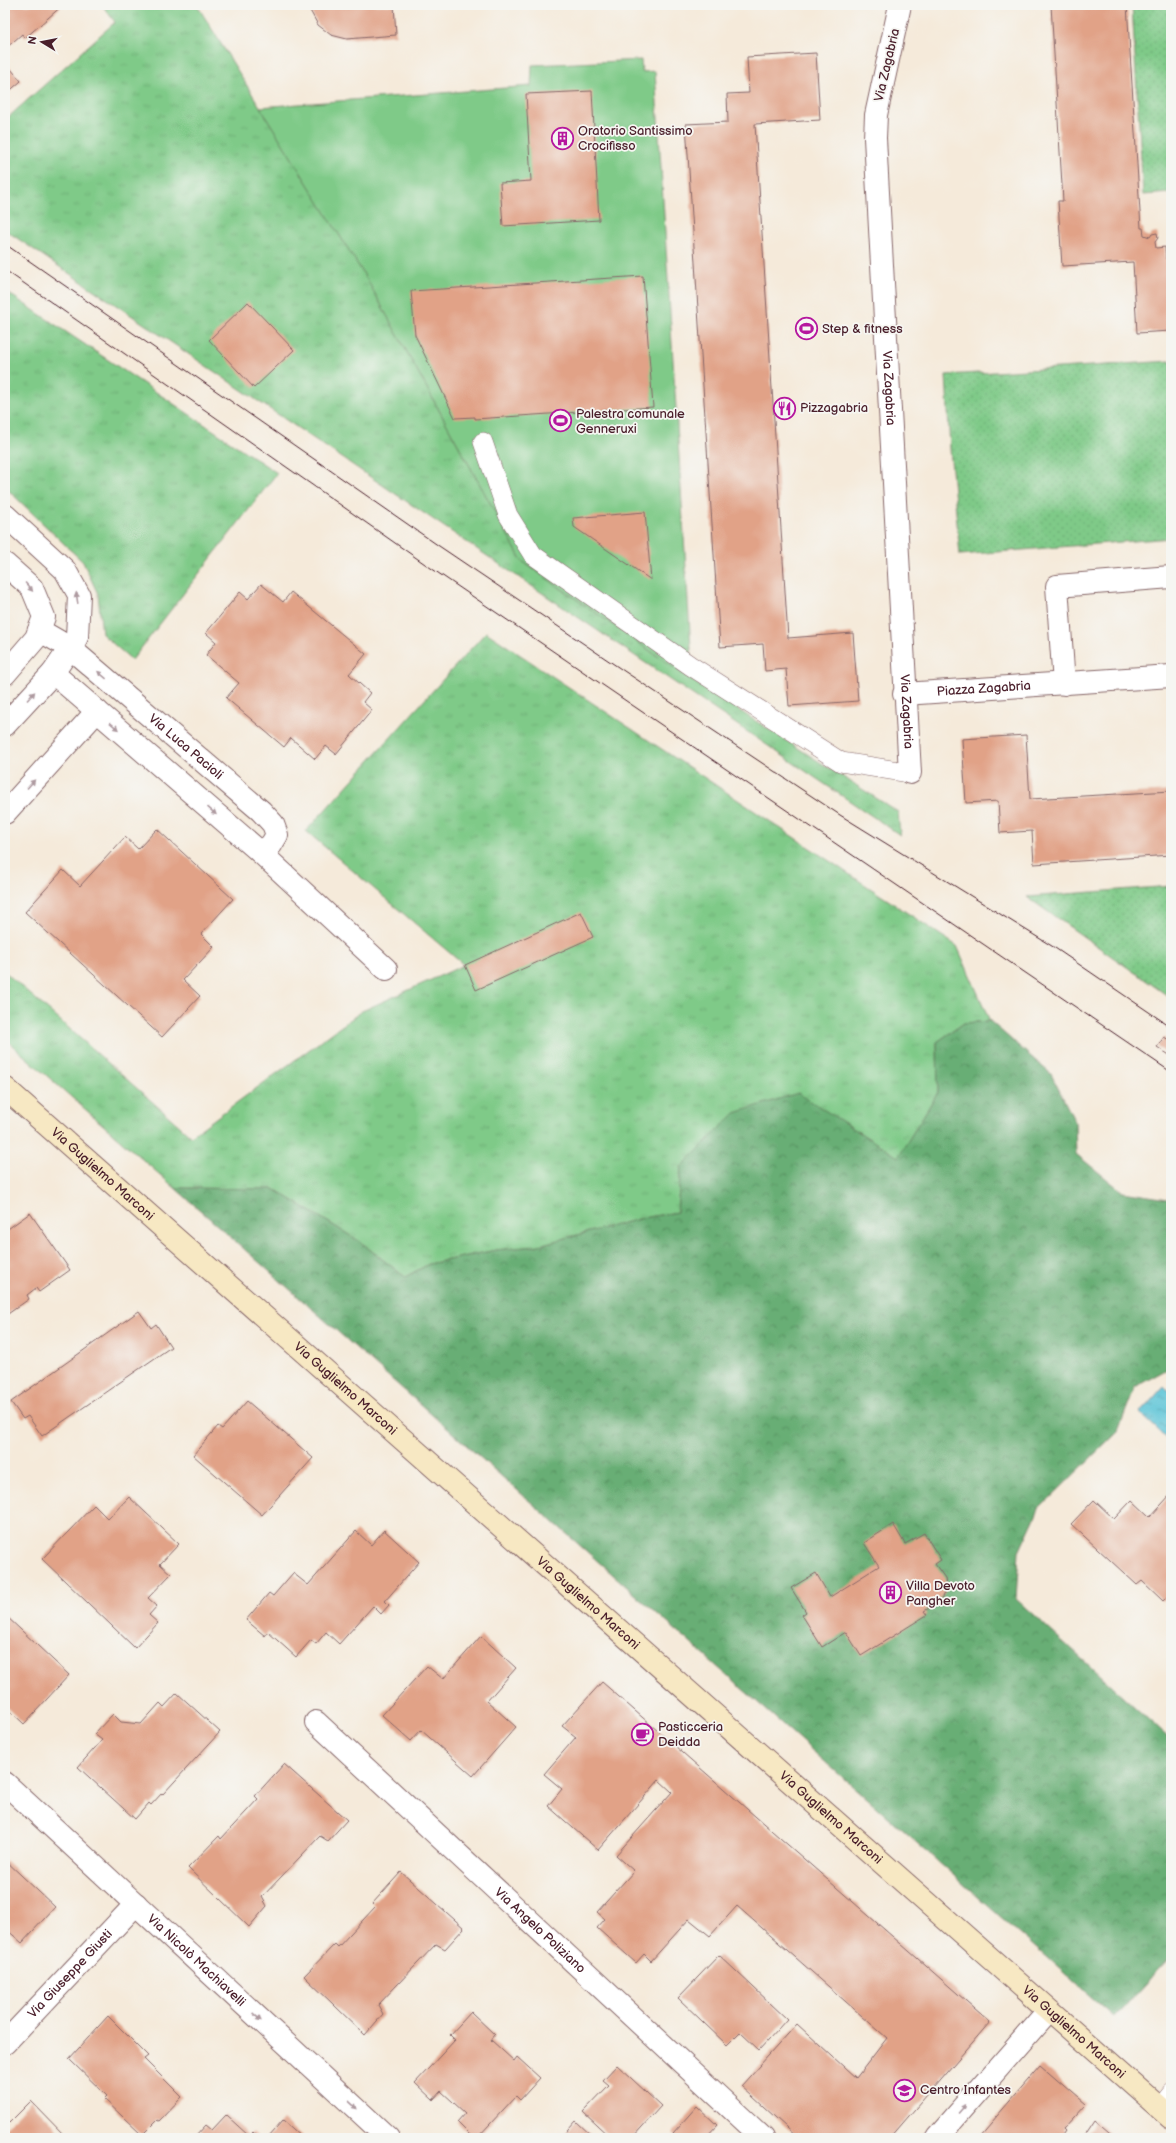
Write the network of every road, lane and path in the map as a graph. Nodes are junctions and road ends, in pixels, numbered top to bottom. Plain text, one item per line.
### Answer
1 (900, 5) edge
2 (483, 442) dead end
3 (5, 515) edge
4 (5, 564) edge
5 (1171, 577) edge
6 (41, 623) junction
7 (74, 642) junction
8 (53, 672) junction
9 (5, 674) edge
10 (1171, 676) edge
11 (1064, 684) junction
12 (904, 694) junction
13 (97, 711) junction
14 (5, 725) edge
15 (910, 773) joint
16 (5, 813) edge
17 (260, 852) junction
18 (386, 969) dead end
19 (5, 1088) edge
20 (316, 1722) dead end
21 (5, 1783) edge
22 (136, 1904) junction
23 (1048, 2011) junction
24 (5, 2043) edge
25 (1167, 2106) edge
26 (388, 2138) edge
27 (763, 2138) edge
28 (936, 2138) edge

1 - 12 street, Via Zagabria
2 - 15 lane
7 -> 3 street
4 -> 6 street
5 - 11 street
6 - 7 street
6 - 9 street
7 - 8 street
17 -> 7 street, Via Luca Pacioli
8 - 13 street
14 -> 8 street
10 - 11 street, Piazza Zagabria
11 - 12 street, Piazza Zagabria
12 - 15 street, Via Zagabria
16 -> 13 street
13 -> 17 street
17 - 18 street
19 - 23 main road, Via Guglielmo Marconi
20 - 27 street, Via Angelo Poliziano
21 - 22 street, Via Nicolò Machiavelli
22 - 24 street, Via Giuseppe Giusti
22 -> 26 street, Via Nicolò Machiavelli
23 - 25 main road, Via Guglielmo Marconi
28 -> 23 street

